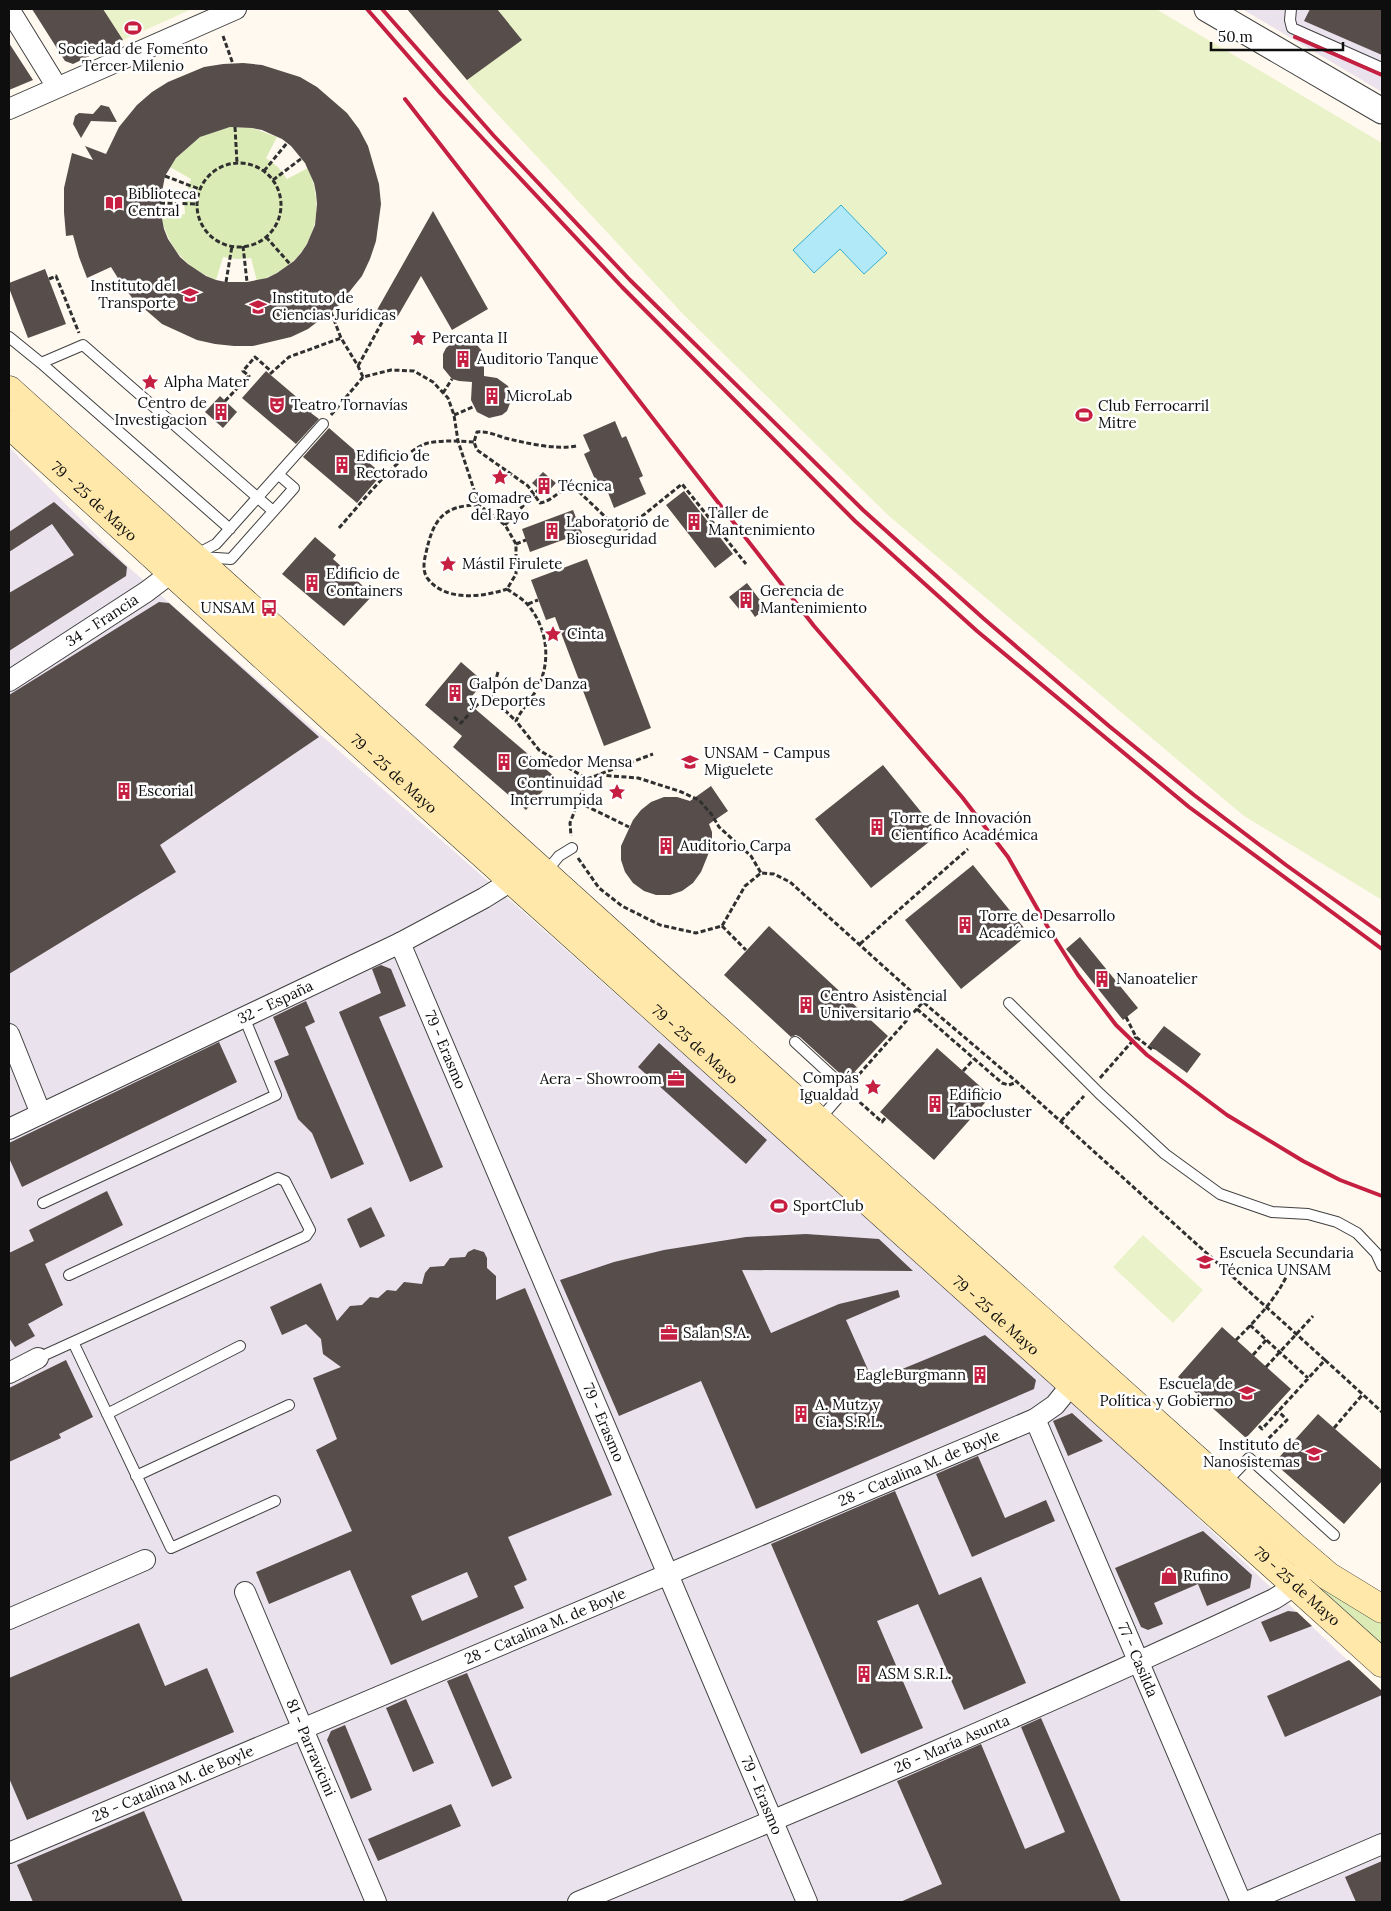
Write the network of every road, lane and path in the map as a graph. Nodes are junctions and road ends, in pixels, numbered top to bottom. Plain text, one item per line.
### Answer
1 (9, 9) edge
2 (236, 9) edge
3 (1207, 9) edge
4 (1291, 9) edge
5 (224, 36) dead end
6 (233, 64) dead end
7 (1382, 68) edge
8 (58, 87) junction
9 (9, 109) edge
10 (1382, 111) edge
11 (235, 127) dead end
12 (286, 143) dead end
13 (302, 158) dead end
14 (237, 163) junction
15 (264, 171) junction
16 (165, 176) dead end
17 (272, 180) junction
18 (200, 190) junction
19 (160, 203) dead end
20 (197, 204) junction
21 (266, 237) junction
22 (232, 246) junction
23 (243, 246) junction
24 (290, 264) dead end
25 (49, 278) dead end
26 (226, 282) dead end
27 (247, 282) dead end
28 (331, 312) dead end
29 (386, 316) dead end
30 (9, 337) edge
31 (340, 338) junction
32 (84, 345) junction
33 (41, 363) junction
34 (358, 366) junction
35 (362, 377) junction
36 (452, 378) dead end
37 (9, 390) edge
38 (443, 393) junction
39 (225, 401) dead end
40 (473, 407) dead end
41 (454, 414) junction
42 (9, 424) edge
43 (322, 424) joint
44 (458, 441) junction
45 (474, 442) junction
46 (576, 446) dead end
47 (279, 475) junction
48 (539, 489) dead end
49 (534, 495) junction
50 (258, 498) junction
51 (479, 505) junction
52 (273, 511) junction
53 (505, 525) junction
54 (339, 528) dead end
55 (230, 529) junction
56 (526, 540) dead end
57 (516, 544) junction
58 (192, 557) junction
59 (746, 564) dead end
60 (171, 574) junction
61 (507, 589) junction
62 (538, 600) dead end
63 (528, 604) junction
64 (498, 672) dead end
65 (9, 681) edge
66 (490, 698) junction
67 (454, 717) dead end
68 (516, 721) junction
69 (653, 754) dead end
70 (599, 775) junction
71 (587, 779) junction
72 (578, 802) junction
73 (629, 827) dead end
74 (572, 848) junction
75 (968, 849) dead end
76 (536, 866) junction
77 (761, 873) junction
78 (511, 880) junction
79 (722, 926) junction
80 (400, 943) junction
81 (860, 944) junction
82 (746, 950) dead end
83 (923, 1002) junction
84 (1009, 1003) dead end
85 (917, 1009) junction
86 (244, 1017) junction
87 (1126, 1018) dead end
88 (9, 1034) edge
89 (795, 1042) dead end
90 (1154, 1048) dead end
91 (974, 1059) junction
92 (854, 1072) dead end
93 (963, 1072) dead end
94 (858, 1076) junction
95 (1017, 1082) junction
96 (846, 1089) junction
97 (41, 1114) junction
98 (886, 1118) dead end
99 (9, 1130) edge
100 (810, 1130) junction
101 (43, 1203) dead end
102 (1292, 1262) dead end
103 (1382, 1266) edge
104 (69, 1275) dead end
105 (1267, 1307) junction
106 (1313, 1316) dead end
107 (1250, 1325) junction
108 (1296, 1334) junction
109 (1236, 1340) dead end
110 (1266, 1340) junction
111 (73, 1342) junction
112 (240, 1346) dead end
113 (1279, 1352) junction
114 (1253, 1355) dead end
115 (38, 1358) joint
116 (1325, 1360) junction
117 (1266, 1367) dead end
118 (9, 1373) edge
119 (1308, 1378) junction
120 (1072, 1384) junction
121 (1363, 1394) junction
122 (289, 1405) dead end
123 (1278, 1411) junction
124 (1382, 1412) edge
125 (107, 1414) junction
126 (1035, 1419) junction
127 (1258, 1425) dead end
128 (1334, 1428) dead end
129 (1249, 1458) junction
130 (136, 1476) junction
131 (1224, 1484) junction
132 (275, 1501) dead end
133 (1334, 1535) dead end
134 (145, 1560) dead end
135 (1312, 1563) junction
136 (667, 1575) junction
137 (1293, 1584) junction
138 (245, 1592) dead end
139 (1382, 1609) edge
140 (9, 1619) edge
141 (1138, 1663) junction
142 (1382, 1663) edge
143 (303, 1728) junction
144 (772, 1821) junction
145 (1382, 1844) edge
146 (9, 1853) edge
147 (376, 1902) edge
148 (578, 1902) edge
149 (807, 1902) edge
150 (1241, 1902) edge
151 (1247, 1902) edge

1 - 8 street
2 - 8 street
3 - 10 street
4 - 7 lane
5 - 6 path
8 - 9 street
11 - 14 path
12 - 15 path
13 - 17 path
14 - 15 path
14 - 18 path
15 - 17 path
16 - 18 path
17 - 21 path
18 - 20 path
19 - 20 path
20 - 22 path
21 - 23 path
21 - 24 path
22 - 23 path
22 - 26 path
23 - 27 path
25 - 32 path
28 - 31 path
29 - 34 path
30 - 33 lane
31 - 34 path
31 - 39 path
32 - 33 lane
32 - 50 lane
33 - 55 lane
34 - 35 path
35 - 38 path
35 - 43 path
36 - 38 path
37 - 58 main road, 79 - 25 de Mayo
38 - 41 path
40 - 41 path
41 - 44 path
42 - 60 main road, 79 - 25 de Mayo
43 - 47 lane
44 - 45 path
44 - 51 path
44 - 54 path
45 - 46 path
45 - 49 path
47 - 50 lane
47 - 52 lane
48 - 49 path
49 - 53 path
49 - 59 path
50 - 52 lane
50 - 55 lane
51 - 53 path
51 - 61 path
52 - 58 lane
53 - 57 path
55 - 58 lane
56 - 57 path
57 - 61 path
58 - 60 street, 34 - Francia
58 - 76 main road, 79 - 25 de Mayo
60 - 65 street, 34 - Francia
60 - 78 main road, 79 - 25 de Mayo
61 - 63 path
62 - 63 path
63 - 68 path
64 - 66 path
66 - 67 path
66 - 68 path
68 - 71 path
69 - 70 path
70 - 71 path
70 - 77 path
71 - 72 path
72 - 73 path
72 - 74 path
74 - 76 lane
74 - 79 path
75 - 81 path
76 - 78 street, 32 - España
76 - 100 main road, 79 - 25 de Mayo
77 - 79 path
77 - 81 path
78 - 80 street, 32 - España
78 - 100 main road, 79 - 25 de Mayo
79 - 82 path
80 - 86 street, 32 - España
80 - 136 street, 79 - Erasmo
81 - 83 path
83 - 85 path
83 - 95 path
84 - 103 lane
85 - 91 path
85 - 94 path
86 - 97 street, 32 - España
86 - 101 lane
87 - 90 path
88 - 97 street
89 - 96 lane
91 - 93 path
91 - 95 path
92 - 94 path
94 - 96 path
95 - 105 path
96 - 98 path
96 - 100 lane
97 - 99 street, 32 - España
100 - 120 main road, 79 - 25 de Mayo
100 - 131 main road, 79 - 25 de Mayo
102 - 105 path
104 - 111 lane
105 - 107 path
105 - 108 path
106 - 108 path
107 - 109 path
107 - 110 path
108 - 113 path
108 - 116 path
110 - 113 path
110 - 114 path
111 - 115 lane
111 - 125 lane
112 - 125 lane
113 - 117 path
113 - 119 path
115 - 118 street
116 - 119 path
116 - 121 path
119 - 123 path
120 - 126 street, 28 - Catalina M. de Boyle
120 - 137 main road, 79 - 25 de Mayo
121 - 124 path
121 - 128 path
122 - 130 lane
123 - 127 path
123 - 129 path
125 - 130 lane
126 - 136 street, 28 - Catalina M. de Boyle
126 - 141 street, 77 - Casilda
129 - 131 lane
129 - 133 lane
130 - 132 lane
131 - 135 main road, 79 - 25 de Mayo
134 - 140 street
135 - 137 street, 26 - María Asunta
135 - 139 main road, 79 - 25 de Mayo
136 - 143 street, 28 - Catalina M. de Boyle
136 - 144 street, 79 - Erasmo
137 - 141 street, 26 - María Asunta
137 - 142 main road, 79 - 25 de Mayo
138 - 143 street, 81 - Parravicini
141 - 144 street, 26 - María Asunta
141 - 150 street, 77 - Casilda
143 - 146 street, 28 - Catalina M. de Boyle
143 - 147 street, 81 - Parravicini
144 - 148 street, 26 - María Asunta
144 - 149 street, 79 - Erasmo
145 - 151 street

